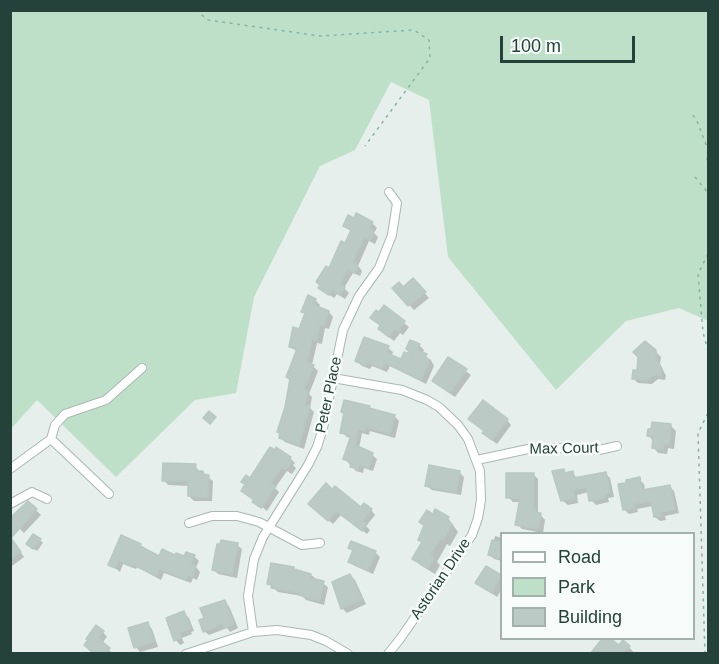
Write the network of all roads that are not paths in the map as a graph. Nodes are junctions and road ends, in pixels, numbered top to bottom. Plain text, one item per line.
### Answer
1 (389, 192) dead end
2 (142, 368) dead end
3 (333, 378) junction
4 (51, 439) junction
5 (617, 446) dead end
6 (477, 460) junction
7 (10, 469) edge
8 (110, 494) dead end
9 (46, 499) dead end
10 (10, 504) edge
11 (189, 522) dead end
12 (269, 528) junction
13 (320, 543) dead end
14 (253, 633) junction
15 (186, 654) edge
16 (348, 654) edge
17 (388, 654) edge

1 - 3 street, Peter Place
2 - 4 street
3 - 6 street, Astorian Drive
3 - 12 street, Peter Place
4 - 7 street
4 - 8 street
5 - 6 street, Max Court
6 - 17 street, Astorian Drive
9 - 10 street
11 - 12 street
12 - 13 street
12 - 14 street, Peter Place
14 - 15 street
14 - 16 street

